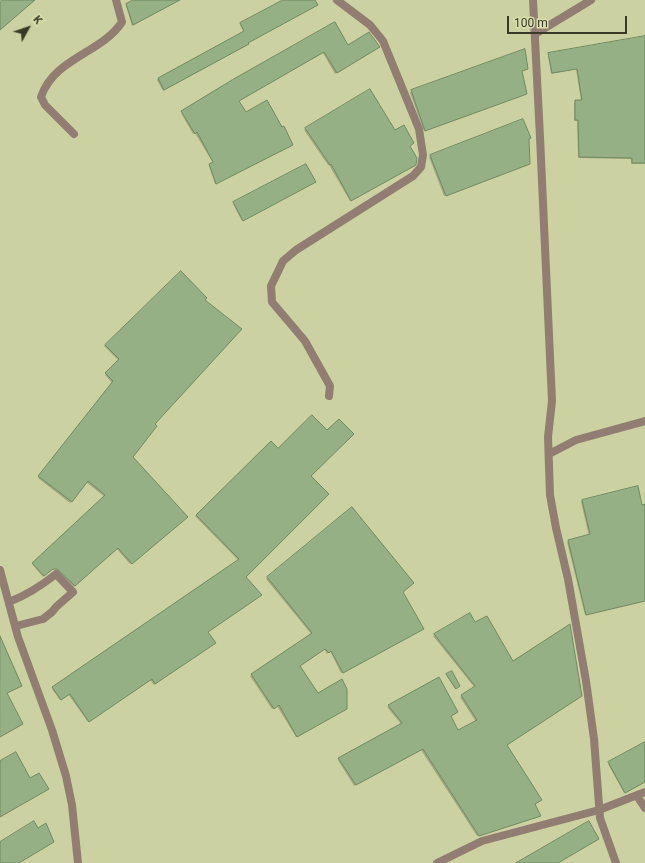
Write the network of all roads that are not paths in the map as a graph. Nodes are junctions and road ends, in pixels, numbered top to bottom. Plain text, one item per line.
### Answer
1 (116, 0) edge
2 (337, 0) edge
3 (533, 0) edge
4 (591, 0) edge
5 (535, 34) junction
6 (74, 134) dead end
7 (329, 396) dead end
8 (645, 421) edge
9 (549, 454) junction
10 (0, 570) edge
11 (10, 602) junction
12 (16, 626) junction
13 (645, 792) edge
14 (637, 796) junction
15 (645, 808) edge
16 (599, 810) junction
17 (78, 863) edge
18 (437, 863) edge
19 (616, 863) edge

1 - 6 street
2 - 7 street
3 - 5 street
4 - 5 street
5 - 9 street
8 - 9 street
9 - 16 street
10 - 11 street
11 - 12 street
11 - 12 street
12 - 17 street
13 - 14 street
14 - 15 street
14 - 16 street
16 - 18 street
16 - 19 street

